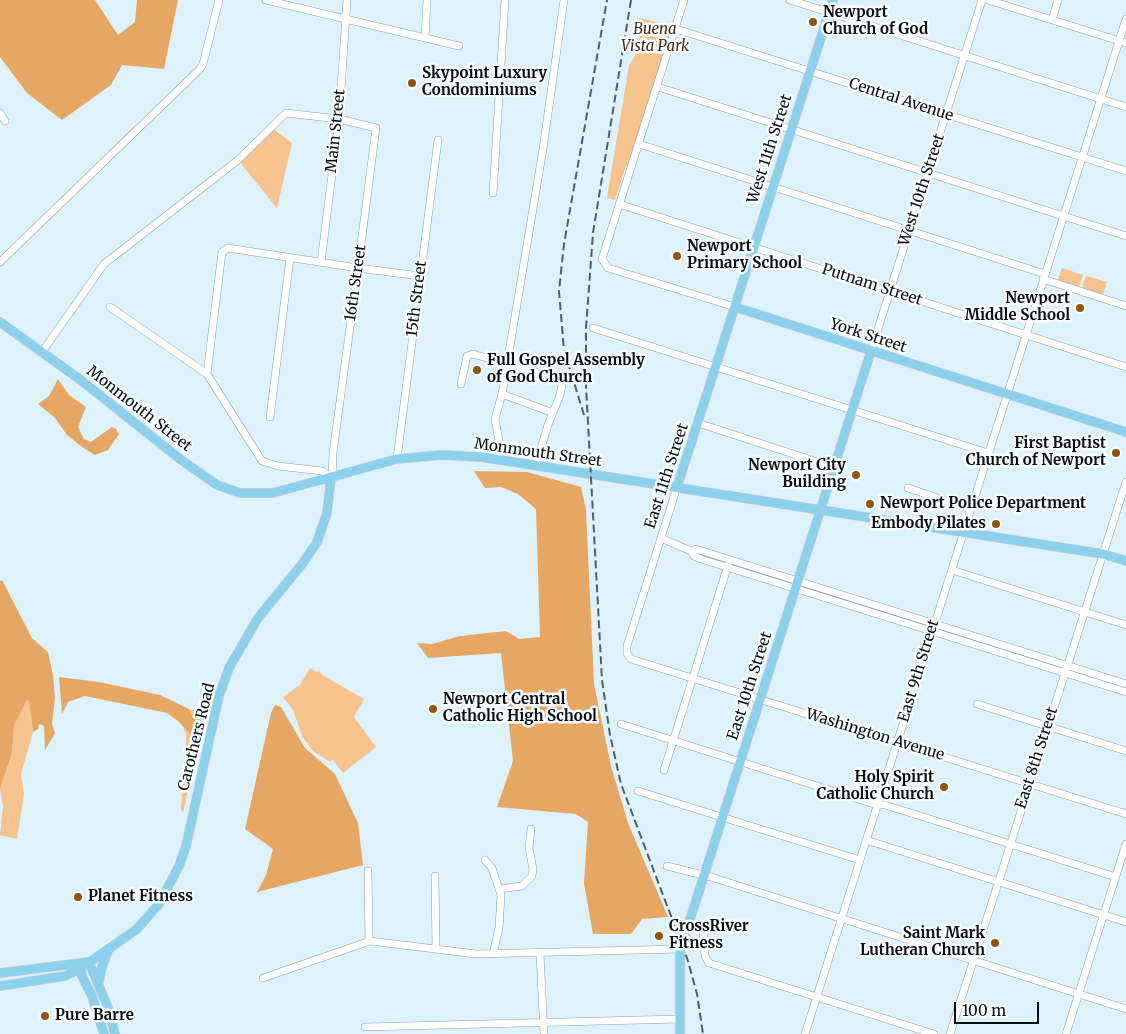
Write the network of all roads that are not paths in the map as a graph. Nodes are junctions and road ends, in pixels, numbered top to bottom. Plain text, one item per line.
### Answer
1 (219, 0) edge
2 (266, 0) edge
3 (347, 0) edge
4 (428, 0) edge
5 (505, 0) edge
6 (564, 0) edge
7 (684, 0) edge
8 (790, 0) edge
9 (833, 0) edge
10 (982, 0) edge
11 (988, 0) edge
12 (1058, 0) edge
13 (829, 12) junction
14 (346, 18) junction
15 (1126, 19) edge
16 (1052, 20) junction
17 (676, 29) junction
18 (425, 38) junction
19 (1122, 42) edge
20 (459, 46) dead end
21 (964, 56) junction
22 (810, 71) junction
23 (658, 87) junction
24 (1101, 99) junction
25 (1126, 107) edge
26 (0, 113) edge
27 (946, 115) junction
28 (339, 119) junction
29 (5, 121) dead end
30 (791, 129) junction
31 (438, 140) dead end
32 (639, 144) junction
33 (1082, 158) junction
34 (1126, 171) edge
35 (928, 172) junction
36 (773, 188) junction
37 (493, 193) dead end
38 (619, 204) junction
39 (1064, 215) junction
40 (908, 231) junction
41 (1126, 236) edge
42 (754, 247) junction
43 (290, 258) junction
44 (0, 262) edge
45 (321, 262) junction
46 (358, 268) junction
47 (420, 276) junction
48 (1044, 277) junction
49 (889, 291) junction
50 (1126, 306) edge
51 (110, 307) dead end
52 (735, 307) junction
53 (0, 322) edge
54 (593, 328) dead end
55 (1025, 334) junction
56 (871, 351) junction
57 (42, 352) junction
58 (506, 362) junction
59 (1126, 367) edge
60 (716, 368) junction
61 (207, 374) junction
62 (461, 384) dead end
63 (502, 394) junction
64 (1006, 394) junction
65 (852, 410) junction
66 (553, 413) junction
67 (270, 417) dead end
68 (698, 423) junction
69 (1126, 432) edge
70 (988, 453) junction
71 (397, 459) junction
72 (498, 460) junction
73 (536, 466) junction
74 (833, 467) junction
75 (332, 477) junction
76 (1126, 482) edge
77 (677, 487) junction
78 (908, 488) dead end
79 (820, 509) junction
80 (970, 509) junction
81 (963, 532) junction
82 (661, 538) junction
83 (691, 551) junction
84 (1103, 554) junction
85 (730, 560) junction
86 (1126, 562) edge
87 (727, 567) junction
88 (952, 570) junction
89 (796, 584) junction
90 (1085, 612) junction
91 (934, 623) junction
92 (1126, 624) edge
93 (932, 631) junction
94 (627, 653) joint
95 (1067, 665) junction
96 (1064, 673) junction
97 (692, 678) junction
98 (1126, 684) edge
99 (1126, 692) edge
100 (760, 700) junction
101 (977, 704) dead end
102 (621, 724) dead end
103 (1047, 727) junction
104 (672, 740) junction
105 (897, 742) junction
106 (1126, 751) edge
107 (740, 762) junction
108 (664, 770) dead end
109 (1028, 785) junction
110 (638, 791) dead end
111 (877, 805) junction
112 (1126, 814) edge
113 (722, 818) junction
114 (531, 829) dead end
115 (866, 840) junction
116 (1010, 844) junction
117 (1126, 844) edge
118 (485, 860) dead end
119 (860, 860) junction
120 (667, 866) dead end
121 (368, 871) dead end
122 (705, 875) junction
123 (435, 876) dead end
124 (1116, 877) junction
125 (998, 882) junction
126 (499, 889) junction
127 (1104, 915) junction
128 (842, 918) junction
129 (1126, 922) edge
130 (703, 929) dead end
131 (369, 941) junction
132 (436, 949) junction
133 (680, 949) junction
134 (108, 951) junction
135 (492, 954) junction
136 (540, 954) junction
137 (974, 962) junction
138 (83, 965) junction
139 (0, 973) edge
140 (263, 978) dead end
141 (99, 984) junction
142 (0, 986) edge
143 (1079, 994) junction
144 (817, 996) junction
145 (1126, 1009) edge
146 (679, 1019) junction
147 (544, 1022) junction
148 (365, 1027) dead end
149 (104, 1034) edge
150 (115, 1034) edge
151 (544, 1034) edge
152 (680, 1034) edge
153 (805, 1034) edge
154 (934, 1034) edge
155 (950, 1034) edge
156 (1066, 1034) edge

1 - 44 street
2 - 14 street
3 - 14 street, Main Street
4 - 18 street
5 - 37 street
6 - 58 street
7 - 17 street
8 - 13 street
9 - 13 main road, West 11th Street
10 - 21 street, West 10th Street
11 - 16 street
12 - 16 street
13 - 21 street
13 - 22 main road, West 11th Street
14 - 18 street
14 - 28 street, Main Street
15 - 19 street, East 9th Street
16 - 19 street
17 - 22 street, Central Avenue
17 - 23 street
18 - 20 street
19 - 24 street, East 9th Street
21 - 24 street
21 - 27 street, West 10th Street
22 - 27 street, Central Avenue
22 - 30 main road, West 11th Street
23 - 30 street
23 - 32 street
24 - 25 street
24 - 33 street, East 9th Street
26 - 29 street
27 - 33 street, Central Avenue
27 - 35 street, West 10th Street
28 - 45 street, Main Street
28 - 46 street, 16th Street
28 - 57 street
30 - 35 street
30 - 36 main road, West 11th Street
31 - 47 street, 15th Street
32 - 36 street
32 - 38 street
33 - 34 street, Central Avenue
33 - 39 street, East 9th Street
35 - 39 street
35 - 40 street, West 10th Street
36 - 40 street
36 - 42 main road, West 11th Street
38 - 42 street, Putnam Street
38 - 52 street, York Street
39 - 41 street
39 - 48 street, East 9th Street
40 - 48 street
40 - 49 street, West 10th Street
42 - 49 street, Putnam Street
42 - 52 main road, West 11th Street
43 - 45 street
43 - 61 street
43 - 67 street
45 - 46 street
46 - 47 street
46 - 75 street, 16th Street
47 - 71 street, 15th Street
48 - 50 street
48 - 55 street, East 9th Street
49 - 55 street, Putnam Street
49 - 56 street, West 10th Street
51 - 61 street
52 - 56 main road, York Street
52 - 60 main road, East 11th Street
53 - 57 main road, Monmouth Street
54 - 60 street
55 - 59 street, Putnam Street
55 - 64 street, East 9th Street
56 - 64 main road, York Street
56 - 65 main road, East 10th Street
57 - 75 main road, Monmouth Street
58 - 62 street
58 - 63 street
58 - 66 street
60 - 65 street
60 - 68 main road, East 11th Street
61 - 75 street
63 - 66 street
63 - 72 street
64 - 69 main road, York Street
64 - 70 street, East 9th Street
65 - 70 street
65 - 74 main road, East 10th Street
66 - 73 street
68 - 74 street
68 - 77 main road, East 11th Street
70 - 80 street, East 9th Street
71 - 72 main road, Monmouth Street
71 - 75 main road, Monmouth Street
72 - 73 main road, Monmouth Street
73 - 77 main road, Monmouth Street
74 - 79 main road, East 10th Street
75 - 134 main road, Carothers Road
76 - 84 street, East 8th Street
77 - 79 main road, Monmouth Street
77 - 82 street, East 11th Street
78 - 80 street
79 - 81 main road, Monmouth Street
79 - 89 main road, East 10th Street
80 - 81 street, East 9th Street
81 - 84 main road, Monmouth Street
81 - 88 street, East 9th Street
82 - 83 street
82 - 94 street, East 11th Street
83 - 85 street
83 - 87 street
84 - 86 main road, Monmouth Street
84 - 90 street, East 8th Street
85 - 87 street
85 - 89 street
87 - 89 street
87 - 97 street
88 - 90 street
88 - 91 street, East 9th Street
89 - 91 street
89 - 93 street
89 - 100 main road, East 10th Street
90 - 92 street
90 - 95 street, East 8th Street
91 - 93 street, East 9th Street
91 - 95 street
93 - 96 street
93 - 105 street, East 9th Street
94 - 97 street, Washington Avenue
95 - 96 street, East 8th Street
95 - 98 street
96 - 99 street
96 - 103 street, East 8th Street
97 - 100 street, Washington Avenue
97 - 104 street
100 - 105 street, Washington Avenue
100 - 107 main road, East 10th Street
101 - 103 street
102 - 104 street
103 - 106 street
103 - 109 street, East 8th Street
104 - 107 street
104 - 108 street
105 - 109 street, Washington Avenue
105 - 111 street, East 9th Street
107 - 111 street
107 - 113 main road, East 10th Street
109 - 112 street, Washington Avenue
109 - 116 street, East 8th Street
110 - 113 street
111 - 115 street, East 9th Street
111 - 116 street
113 - 119 street
113 - 122 main road, East 10th Street
114 - 126 street
115 - 119 street, East 9th Street
115 - 125 street
116 - 124 street
116 - 125 street, East 8th Street
117 - 124 street
118 - 126 street
119 - 128 street, East 9th Street
120 - 122 street
121 - 131 street
122 - 128 street
122 - 133 main road, East 10th Street, bridge
123 - 132 street
124 - 127 street
125 - 127 street
125 - 137 street, East 8th Street
126 - 135 street
127 - 129 street
127 - 143 street
128 - 137 street
128 - 144 street, East 9th Street
130 - 144 street
131 - 132 street
131 - 140 street
132 - 135 street
133 - 136 street
133 - 146 main road, East 10th Street
134 - 138 main road, Carothers Road
134 - 141 main road
135 - 136 street
136 - 147 street
137 - 143 street
137 - 155 street, East 8th Street
138 - 139 main road
138 - 141 main road
138 - 142 main road
138 - 149 main road
141 - 150 main road
143 - 145 street
143 - 156 street
144 - 153 street, East 9th Street
144 - 154 street
146 - 147 street
146 - 152 main road, East 10th Street
147 - 148 street
147 - 151 street

